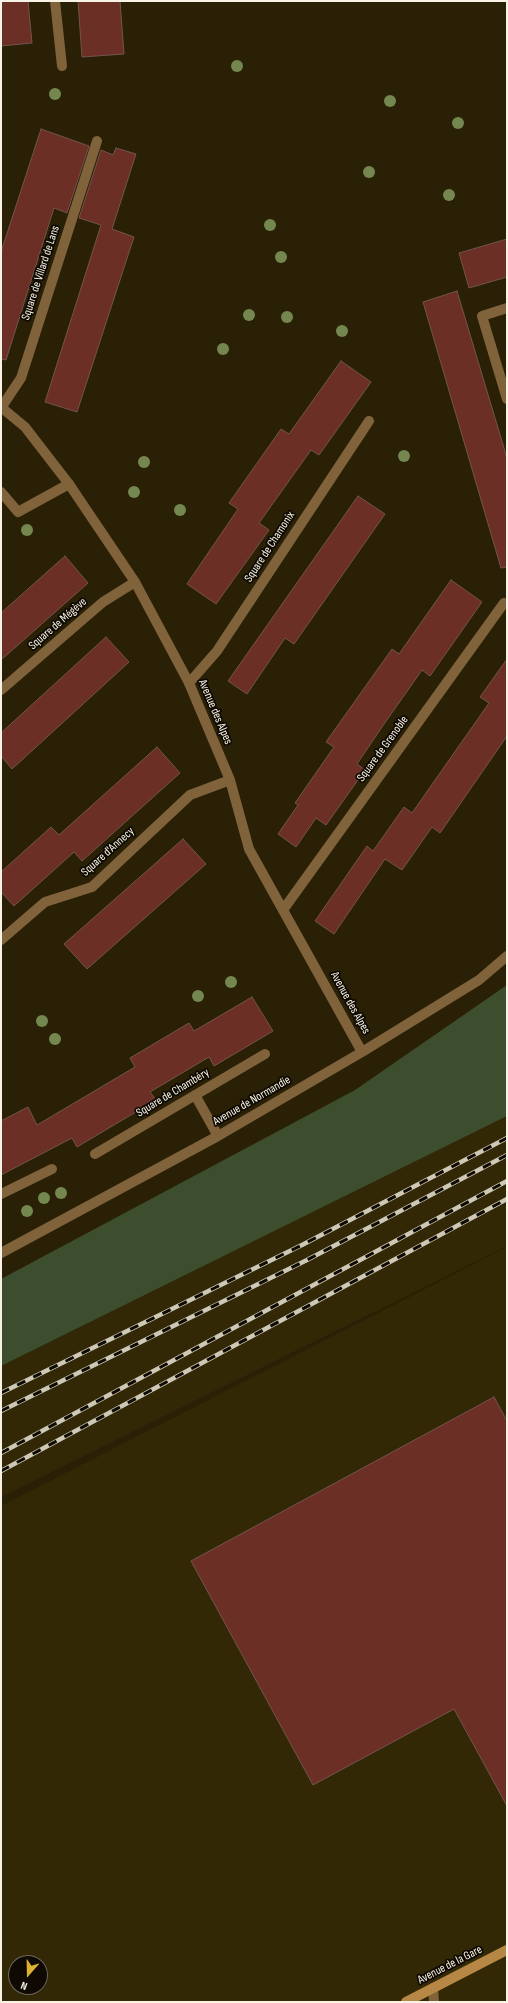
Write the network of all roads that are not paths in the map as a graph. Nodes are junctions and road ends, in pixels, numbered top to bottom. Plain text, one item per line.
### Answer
1 (55, 1) edge
2 (62, 66) dead end
3 (97, 142) dead end
4 (507, 308) edge
5 (507, 399) edge
6 (1, 408) edge
7 (368, 421) dead end
8 (69, 484) junction
9 (1, 492) edge
10 (135, 582) junction
11 (504, 603) dead end
12 (189, 683) junction
13 (1, 690) edge
14 (230, 780) junction
15 (283, 910) junction
16 (1, 940) edge
17 (507, 956) edge
18 (362, 1052) junction
19 (265, 1054) dead end
20 (195, 1095) junction
21 (218, 1136) junction
22 (95, 1154) dead end
23 (52, 1169) dead end
24 (1, 1194) edge
25 (1, 1253) edge
26 (507, 1950) edge
27 (433, 1988) junction
28 (406, 2002) edge
29 (434, 2002) edge

1 - 2 street
3 - 6 street, Square de Villard de Lans
4 - 5 street
6 - 8 street, Avenue des Alpes
7 - 12 street, Square de Chamonix
8 - 9 street
8 - 10 street, Avenue des Alpes
10 - 12 street, Avenue des Alpes
10 - 13 street, Square de Mégève
11 - 15 street, Square de Grenoble
12 - 14 street, Avenue des Alpes
14 - 15 street, Avenue des Alpes
14 - 16 street, Square d'Annecy
15 - 18 street, Avenue des Alpes
17 - 18 street, Avenue de Normandie
18 - 21 street, Avenue de Normandie
19 - 20 street, Square de Chambéry
20 - 21 street
20 - 22 street, Square de Chambéry
21 - 25 street, Avenue de Normandie
23 - 24 street
26 - 27 street, Avenue de la Gare
27 - 28 street, Avenue de la Gare
27 - 29 street

